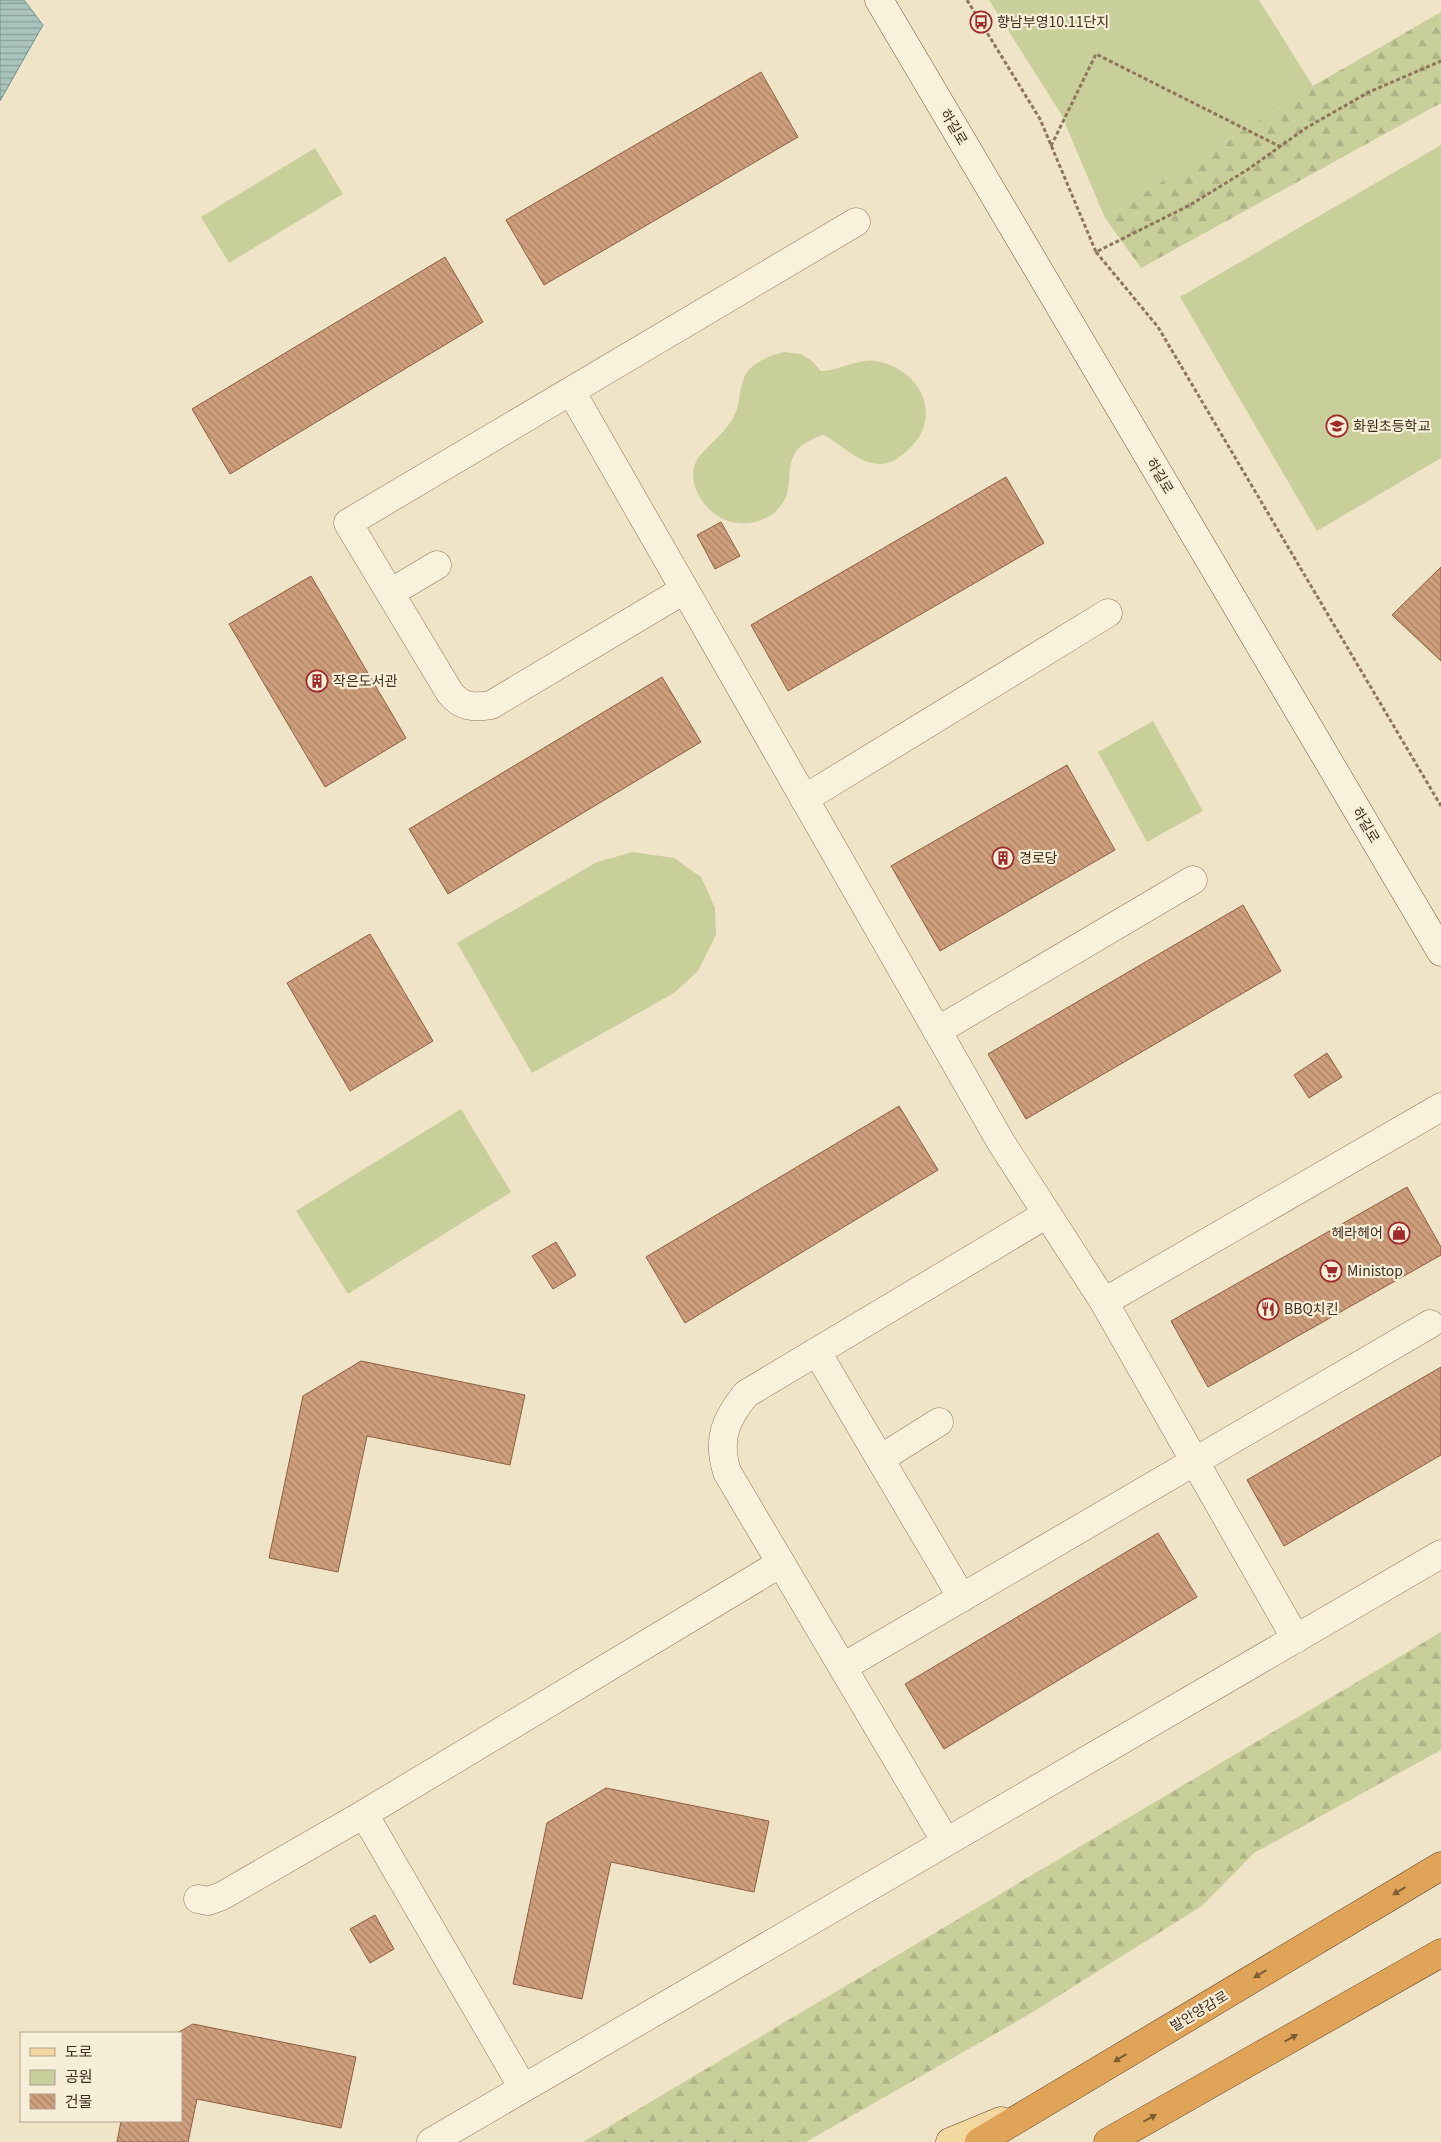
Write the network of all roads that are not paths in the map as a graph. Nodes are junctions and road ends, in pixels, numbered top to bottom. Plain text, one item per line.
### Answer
1 (879, 0) edge
2 (856, 222) dead end
3 (571, 391) junction
4 (436, 565) dead end
5 (684, 590) junction
6 (390, 593) junction
7 (1108, 613) dead end
8 (804, 799) junction
9 (1193, 880) dead end
10 (1441, 952) edge
11 (937, 1031) junction
12 (1441, 1107) edge
13 (1047, 1214) junction
14 (1104, 1302) junction
15 (1430, 1324) dead end
16 (817, 1352) junction
17 (939, 1422) dead end
18 (880, 1459) junction
19 (1195, 1462) junction
20 (1441, 1554) edge
21 (781, 1563) junction
22 (962, 1598) junction
23 (1296, 1639) junction
24 (843, 1667) junction
25 (364, 1814) junction
26 (946, 1842) junction
27 (1441, 1866) edge
28 (198, 1899) dead end
29 (1441, 1953) edge
30 (523, 2088) junction
31 (1040, 2106) junction
32 (431, 2142) edge
33 (950, 2142) edge
34 (978, 2142) edge
35 (1108, 2142) edge

1 - 10 street, 하길로
2 - 3 street
3 - 5 street
3 - 6 street
4 - 6 street
5 - 6 street
5 - 8 street
7 - 8 street
8 - 11 street
9 - 11 street
11 - 13 street
12 - 14 street
13 - 14 street
13 - 16 street
14 - 19 street
15 - 19 street
16 - 18 street
16 - 21 street
17 - 18 street
18 - 22 street
19 - 22 street
19 - 23 street
20 - 23 street
21 - 24 street
21 - 25 street
22 - 24 street
23 - 26 street
24 - 26 street
25 - 28 street
25 - 30 street
26 - 30 street
27 -> 31 highway, 발안양감로
35 -> 29 highway
30 - 32 street
31 - 33 main road, 발안양감로
31 - 34 highway

